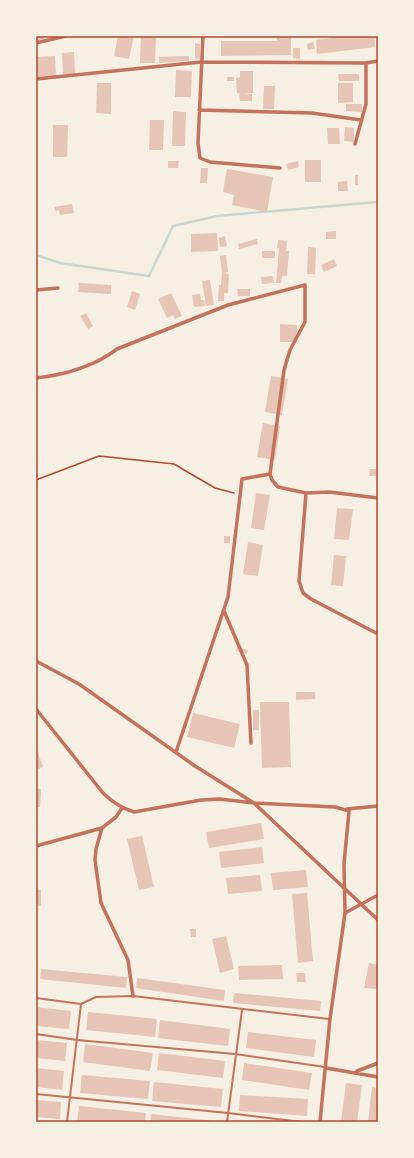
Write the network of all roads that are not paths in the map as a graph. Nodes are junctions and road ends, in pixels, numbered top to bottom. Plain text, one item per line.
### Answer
1 (66, 36) edge
2 (203, 36) edge
3 (36, 43) edge
4 (378, 61) edge
5 (201, 62) junction
6 (366, 63) junction
7 (36, 79) edge
8 (199, 110) junction
9 (362, 120) junction
10 (355, 144) dead end
11 (280, 168) dead end
12 (58, 288) dead end
13 (36, 290) edge
14 (36, 378) edge
15 (270, 474) junction
16 (306, 493) junction
17 (378, 498) edge
18 (224, 611) junction
19 (378, 634) edge
20 (36, 661) edge
21 (36, 709) edge
22 (251, 743) dead end
23 (176, 752) junction
24 (254, 803) junction
25 (378, 806) edge
26 (122, 808) junction
27 (346, 809) junction
28 (102, 828) junction
29 (36, 846) edge
30 (346, 888) junction
31 (378, 895) edge
32 (360, 903) junction
33 (345, 913) junction
34 (378, 920) edge
35 (133, 996) junction
36 (36, 998) edge
37 (82, 1004) junction
38 (242, 1010) junction
39 (330, 1019) junction
40 (36, 1034) edge
41 (77, 1040) junction
42 (235, 1054) junction
43 (378, 1063) edge
44 (326, 1068) junction
45 (356, 1072) junction
46 (378, 1076) edge
47 (36, 1094) edge
48 (70, 1098) junction
49 (228, 1113) junction
50 (67, 1122) edge
51 (227, 1122) edge
52 (302, 1122) edge
53 (320, 1122) edge

1 - 3 street
2 - 5 street
4 - 6 street
5 - 6 street
5 - 7 street
5 - 8 street
6 - 9 street
8 - 9 street
8 - 11 street
9 - 10 street
12 - 13 street
14 - 15 street
15 - 16 street
15 - 18 street
16 - 17 street
16 - 19 street
18 - 22 street
18 - 23 street
20 - 23 street
21 - 26 street
23 - 24 street
24 - 26 street
24 - 27 street
24 - 30 street
25 - 27 street
26 - 28 street
27 - 30 street
28 - 29 street
28 - 35 street
30 - 32 street
30 - 33 street
31 - 32 street
32 - 33 street
32 - 34 street
33 - 39 street
35 - 37 lane
35 - 38 lane
36 - 37 lane
37 - 41 lane
38 - 39 lane
38 - 42 lane
39 - 44 street
40 - 41 lane
41 - 42 lane
41 - 48 lane
42 - 44 lane
42 - 49 lane
43 - 45 street
44 - 45 street
44 - 53 street
45 - 46 street
47 - 48 lane
48 - 49 lane
48 - 50 lane
49 - 51 lane
49 - 52 lane

